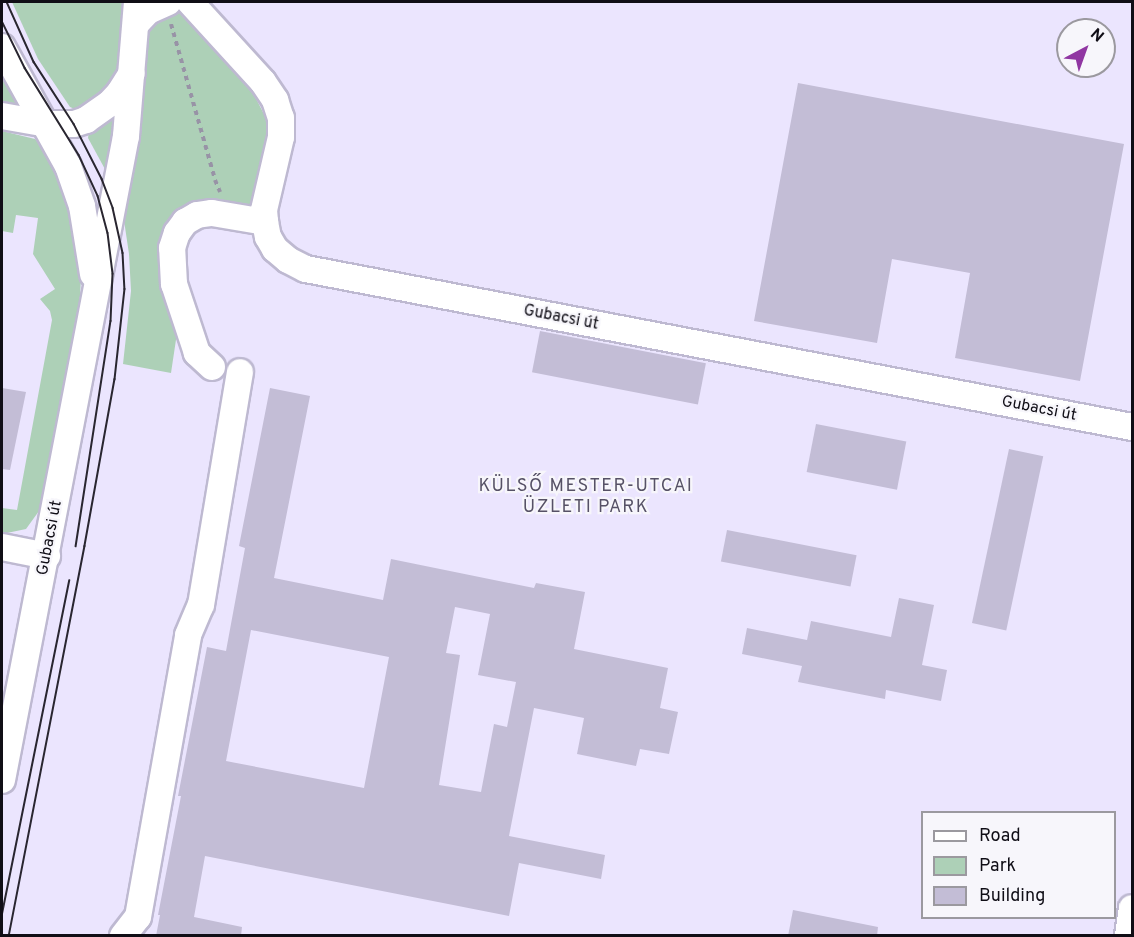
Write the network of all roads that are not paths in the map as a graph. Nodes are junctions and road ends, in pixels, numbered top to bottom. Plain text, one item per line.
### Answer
1 (190, 2) edge
2 (165, 3) edge
3 (137, 13) edge
4 (2, 47) edge
5 (133, 70) junction
6 (2, 116) edge
7 (47, 124) junction
8 (265, 222) junction
9 (95, 295) junction
10 (212, 368) dead end
11 (240, 372) dead end
12 (1132, 427) edge
13 (2, 546) edge
14 (47, 556) junction
15 (2, 780) edge
16 (1132, 908) edge
17 (123, 936) edge
18 (1128, 936) edge

1 - 8 street, Gubacsi út
2 - 3 street, Gubacsi út
3 - 5 street, Gubacsi út
4 - 7 street, Gubacsi út
5 - 7 street, Gubacsi út
5 - 9 street, Gubacsi út
6 - 7 street, Gubacsi út
7 - 9 street, Gubacsi út
8 - 10 street
8 - 12 street, Gubacsi út
9 - 14 street, Gubacsi út
11 - 17 street
13 - 14 street
14 - 15 street, Gubacsi út
16 - 18 street

